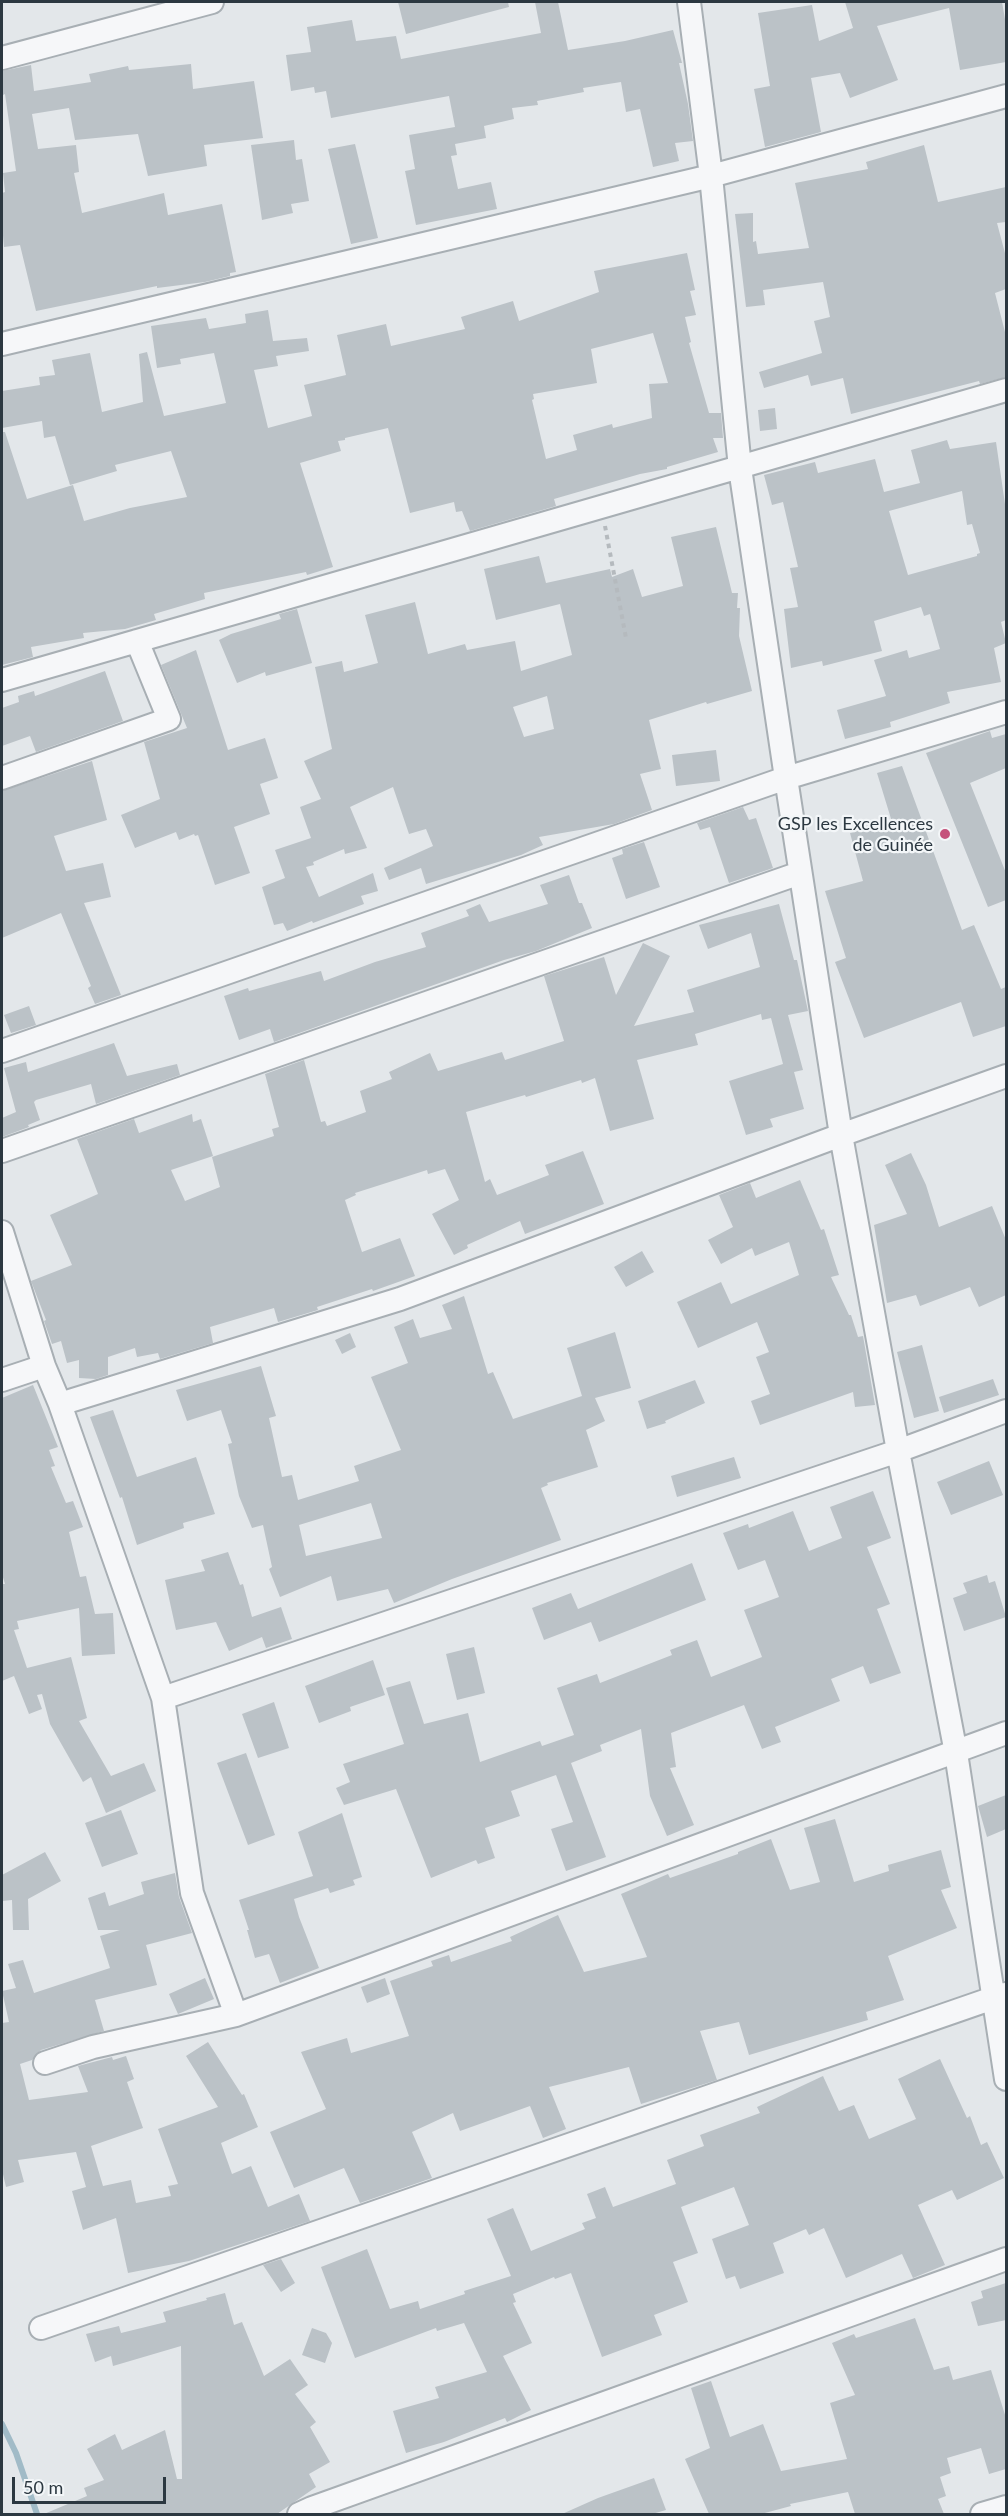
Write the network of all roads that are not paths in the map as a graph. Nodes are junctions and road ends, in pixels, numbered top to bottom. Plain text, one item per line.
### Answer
1 (212, 2) edge
2 (689, 2) edge
3 (2, 58) edge
4 (1006, 96) edge
5 (711, 176) junction
6 (2, 344) edge
7 (1006, 390) edge
8 (740, 468) junction
9 (138, 641) junction
10 (2, 680) edge
11 (1006, 712) edge
12 (2, 778) edge
13 (786, 778) junction
14 (800, 873) junction
15 (2, 1051) edge
16 (1006, 1076) edge
17 (841, 1134) junction
18 (2, 1151) edge
19 (2, 1232) edge
20 (44, 1366) junction
21 (2, 1380) edge
22 (60, 1404) junction
23 (1006, 1411) edge
24 (898, 1451) junction
25 (163, 1698) junction
26 (1006, 1733) edge
27 (956, 1753) junction
28 (1000, 1996) edge
29 (236, 2015) junction
30 (45, 2063) dead end
31 (1006, 2079) edge
32 (1006, 2259) edge
33 (41, 2328) dead end
34 (1006, 2506) edge
35 (299, 2514) edge
36 (982, 2514) edge

1 - 3 street
2 - 5 street
4 - 5 street
5 - 6 street
5 - 8 street
7 - 8 street
8 - 9 street
8 - 13 street
9 - 10 street
9 - 12 street
11 - 13 street
13 - 14 street
13 - 15 street
14 - 17 street
14 - 18 street
16 - 17 street
17 - 22 street
17 - 24 street
19 - 20 street
20 - 21 street
20 - 22 street
22 - 25 street
23 - 24 street
24 - 25 street
24 - 27 street
25 - 29 street
26 - 27 street
27 - 28 street
27 - 29 street
28 - 31 street
28 - 33 street
29 - 30 street
32 - 35 street
34 - 36 street

